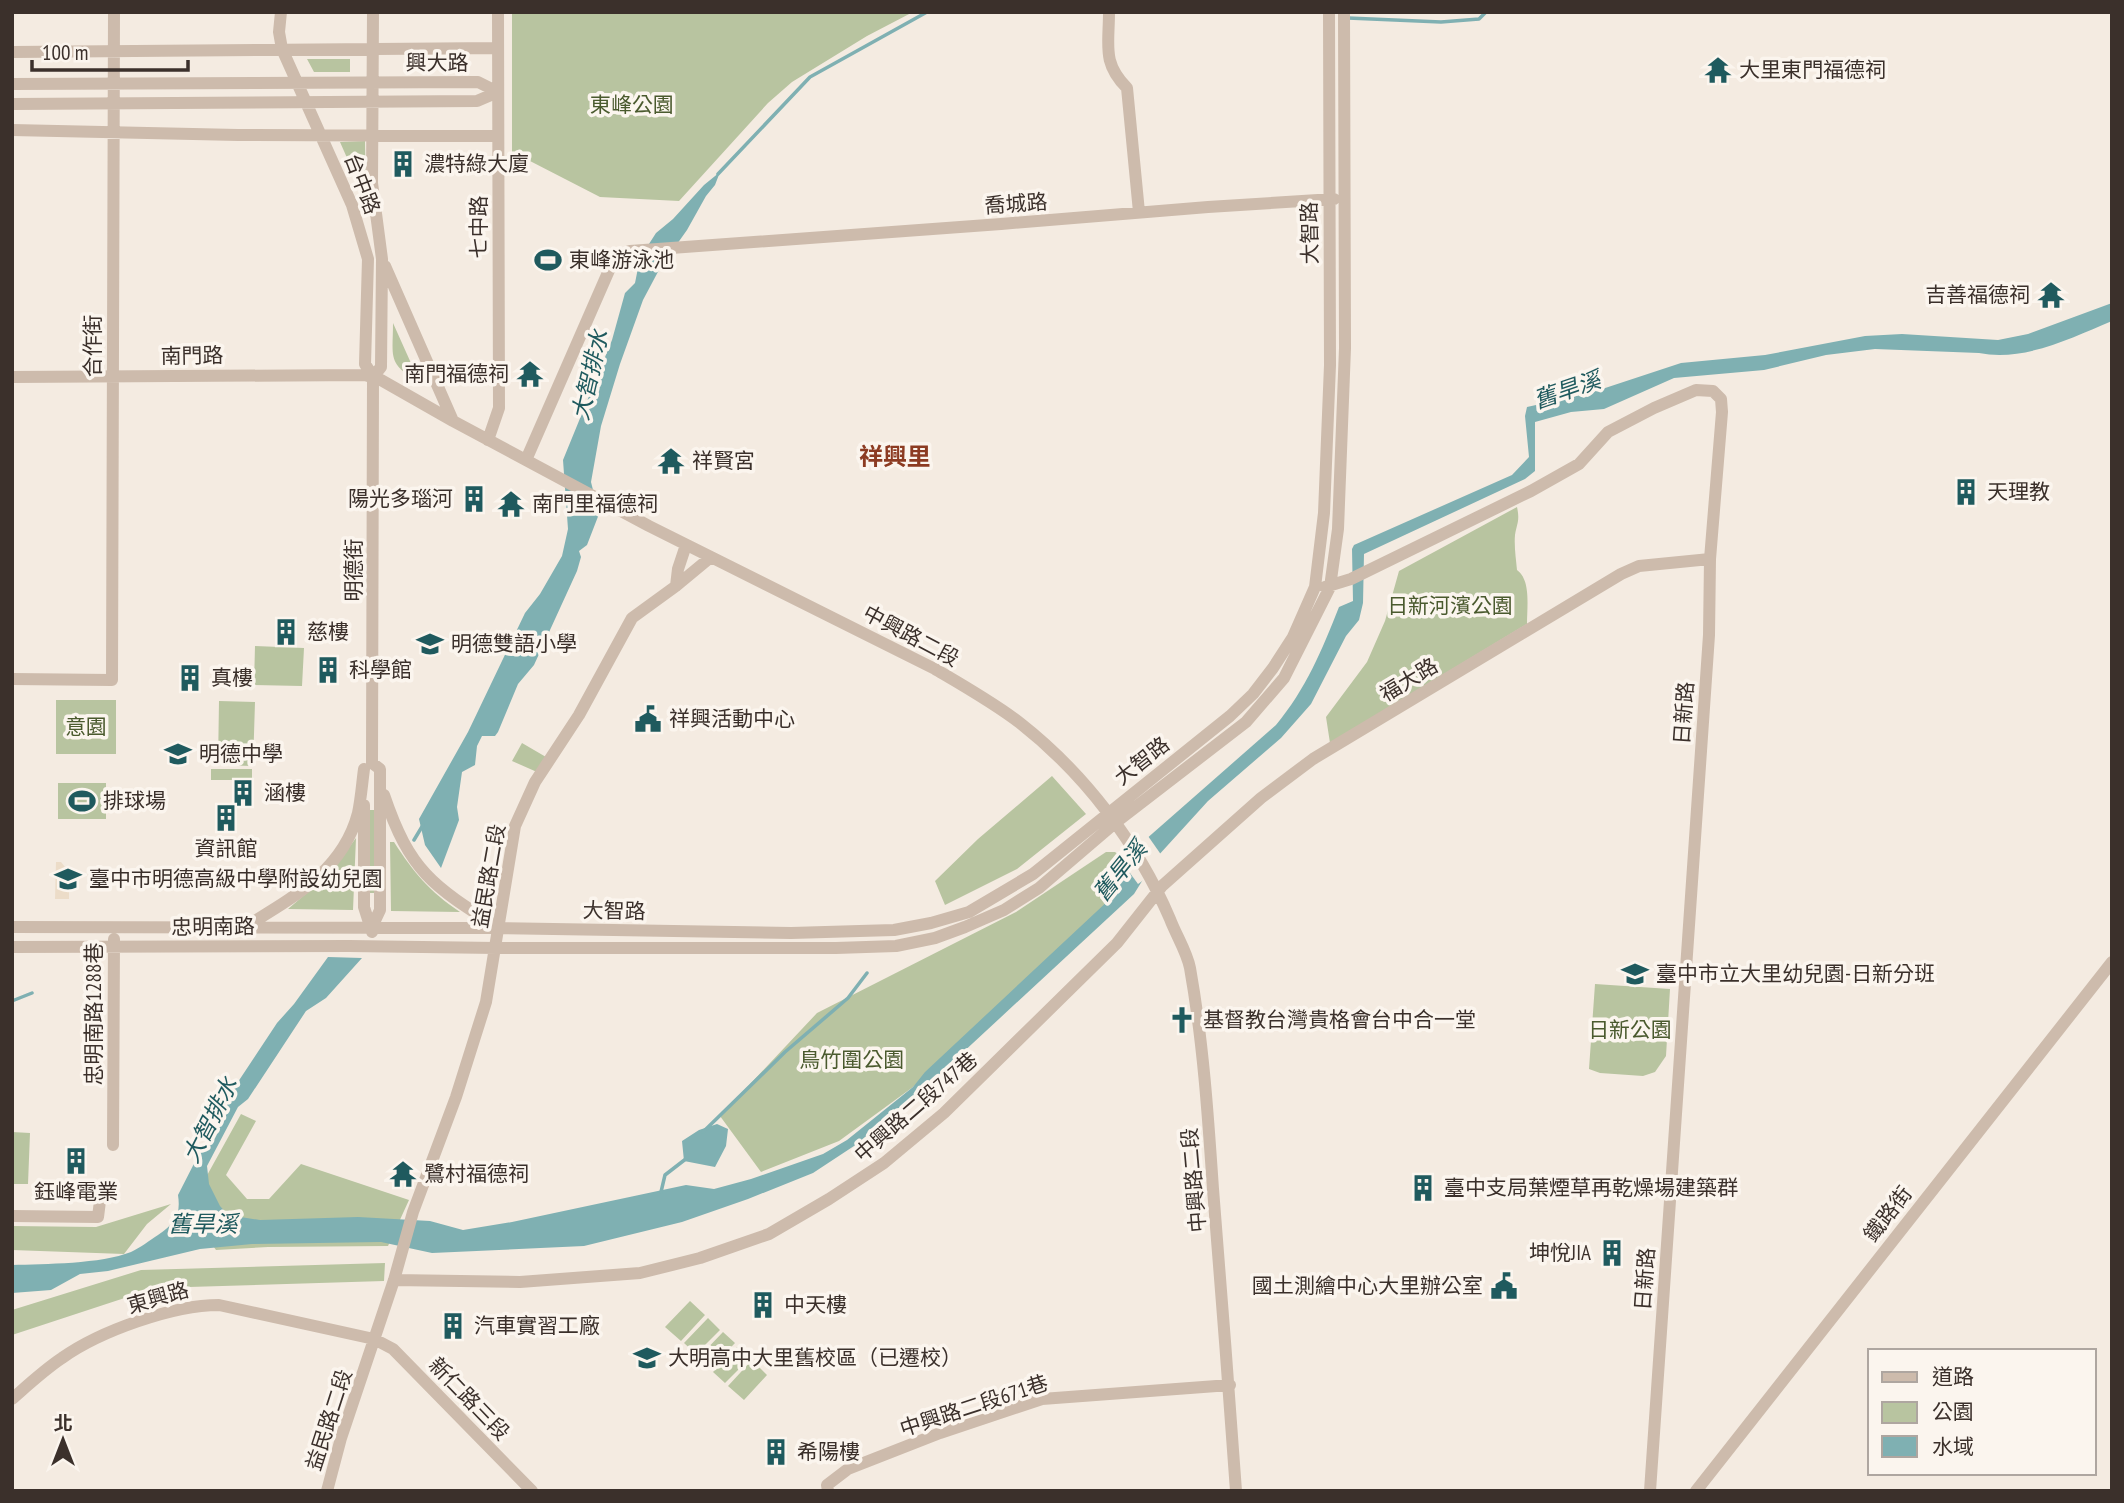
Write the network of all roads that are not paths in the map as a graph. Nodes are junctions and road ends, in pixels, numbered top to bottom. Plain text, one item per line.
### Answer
1 (114, 12) edge
2 (281, 12) edge
3 (373, 12) edge
4 (498, 12) edge
5 (1109, 12) edge
6 (1328, 12) edge
7 (1344, 12) edge
8 (373, 48) junction
9 (498, 48) junction
10 (282, 49) junction
11 (12, 52) edge
12 (113, 53) junction
13 (373, 82) junction
14 (298, 83) junction
15 (12, 84) edge
16 (113, 84) junction
17 (498, 92) junction
18 (373, 101) junction
19 (306, 102) junction
20 (113, 103) junction
21 (12, 104) edge
22 (12, 130) edge
23 (113, 131) junction
24 (322, 136) junction
25 (373, 136) junction
26 (498, 136) junction
27 (1343, 199) junction
28 (1328, 200) junction
29 (1139, 212) junction
30 (382, 259) junction
31 (112, 376) junction
32 (12, 377) edge
33 (373, 377) junction
34 (453, 421) junction
35 (488, 440) junction
36 (531, 463) junction
37 (686, 545) junction
38 (711, 557) junction
39 (1710, 559) junction
40 (676, 586) junction
41 (1315, 587) junction
42 (1330, 587) junction
43 (12, 679) edge
44 (368, 766) junction
45 (380, 784) junction
46 (1112, 818) junction
47 (1158, 891) junction
48 (12, 927) edge
49 (242, 928) junction
50 (372, 928) junction
51 (499, 928) junction
52 (114, 929) junction
53 (372, 946) junction
54 (414, 946) joint
55 (12, 947) edge
56 (114, 947) junction
57 (496, 948) junction
58 (2112, 962) edge
59 (113, 1145) dead end
60 (100, 1201) dead end
61 (12, 1216) edge
62 (394, 1280) junction
63 (374, 1339) junction
64 (1230, 1385) junction
65 (12, 1399) edge
66 (327, 1491) edge
67 (532, 1491) edge
68 (828, 1491) edge
69 (1236, 1491) edge
70 (1650, 1491) edge
71 (1696, 1491) edge

1 - 12 street, 合作街
2 - 10 street, 台中路
3 - 8 street, 台中路
4 - 9 street, 七中路
5 - 29 street
6 - 28 street, 大智路
7 - 27 street, 大智路
8 - 9 street, 興大路
8 - 10 street, 興大路
8 - 13 street, 台中路
9 - 17 street, 七中路
10 - 12 street, 興大路
10 - 14 street, 台中路
11 - 12 street, 興大路
12 - 16 street, 合作街
13 - 14 street, 興大路
13 - 17 street, 興大路
13 - 18 street, 台中路
14 - 16 street, 興大路
14 - 19 street, 台中路
15 - 16 street, 興大路
16 - 20 street, 合作街
17 - 18 street, 興大路
17 - 26 street, 七中路
18 - 19 street, 興大路
18 - 25 street, 台中路
19 - 20 street, 興大路
19 - 24 street, 台中路
20 - 21 street, 興大路
20 - 23 street, 合作街
22 - 23 street
23 - 24 street
23 - 31 street, 合作街
24 - 25 street
24 - 33 street, 台中路
25 - 26 street
25 - 30 street, 台中路
26 - 35 street, 七中路
27 - 28 street, 喬城路
27 - 42 street, 大智路
28 - 29 street, 喬城路
28 - 41 street, 大智路
29 - 36 street, 喬城路
30 - 33 street, 台中路
30 - 34 street, 台中路
31 - 32 street, 南門路
31 - 33 street, 南門路
31 - 43 street, 合作街
33 - 34 street
33 - 44 street, 明德街
34 - 35 street
35 - 36 street
36 - 37 street, 中興路二段
37 - 38 street, 中興路二段
37 - 40 street
38 - 40 street, 益民路二段
38 - 46 street, 中興路二段
39 - 42 street, 日新路
39 - 47 street, 福大路
39 - 70 street, 日新路
40 - 51 street, 益民路二段
41 - 42 street, 日新路
41 - 46 street, 大智路
42 - 46 street, 大智路
44 - 45 street, 明德街
44 - 49 street
44 - 50 street, 明德街
45 - 50 street, 明德街
45 - 51 street
46 - 47 street, 中興路二段
46 - 51 street, 大智路
46 - 57 street, 大智路
47 - 62 street, 中興路二段747巷
47 - 64 street, 中興路二段
48 - 52 street, 忠明南路
49 - 50 street, 忠明南路
49 - 52 street, 忠明南路
50 - 51 street, 大智路
50 - 53 street, 明德街
51 - 57 street, 益民路二段
52 - 56 street, 忠明南路1288巷
53 - 54 street, 忠明南路
53 - 56 street, 忠明南路
54 - 57 street, 大智路
55 - 56 street, 忠明南路
56 - 59 street, 忠明南路1288巷
57 - 62 street, 益民路二段
58 - 71 street, 鐵路街
60 - 61 street
62 - 63 street, 益民路二段
63 - 65 street, 東興路
63 - 66 street, 益民路二段
63 - 67 street, 新仁路三段
64 - 68 street, 中興路二段671巷
64 - 69 street, 中興路二段

